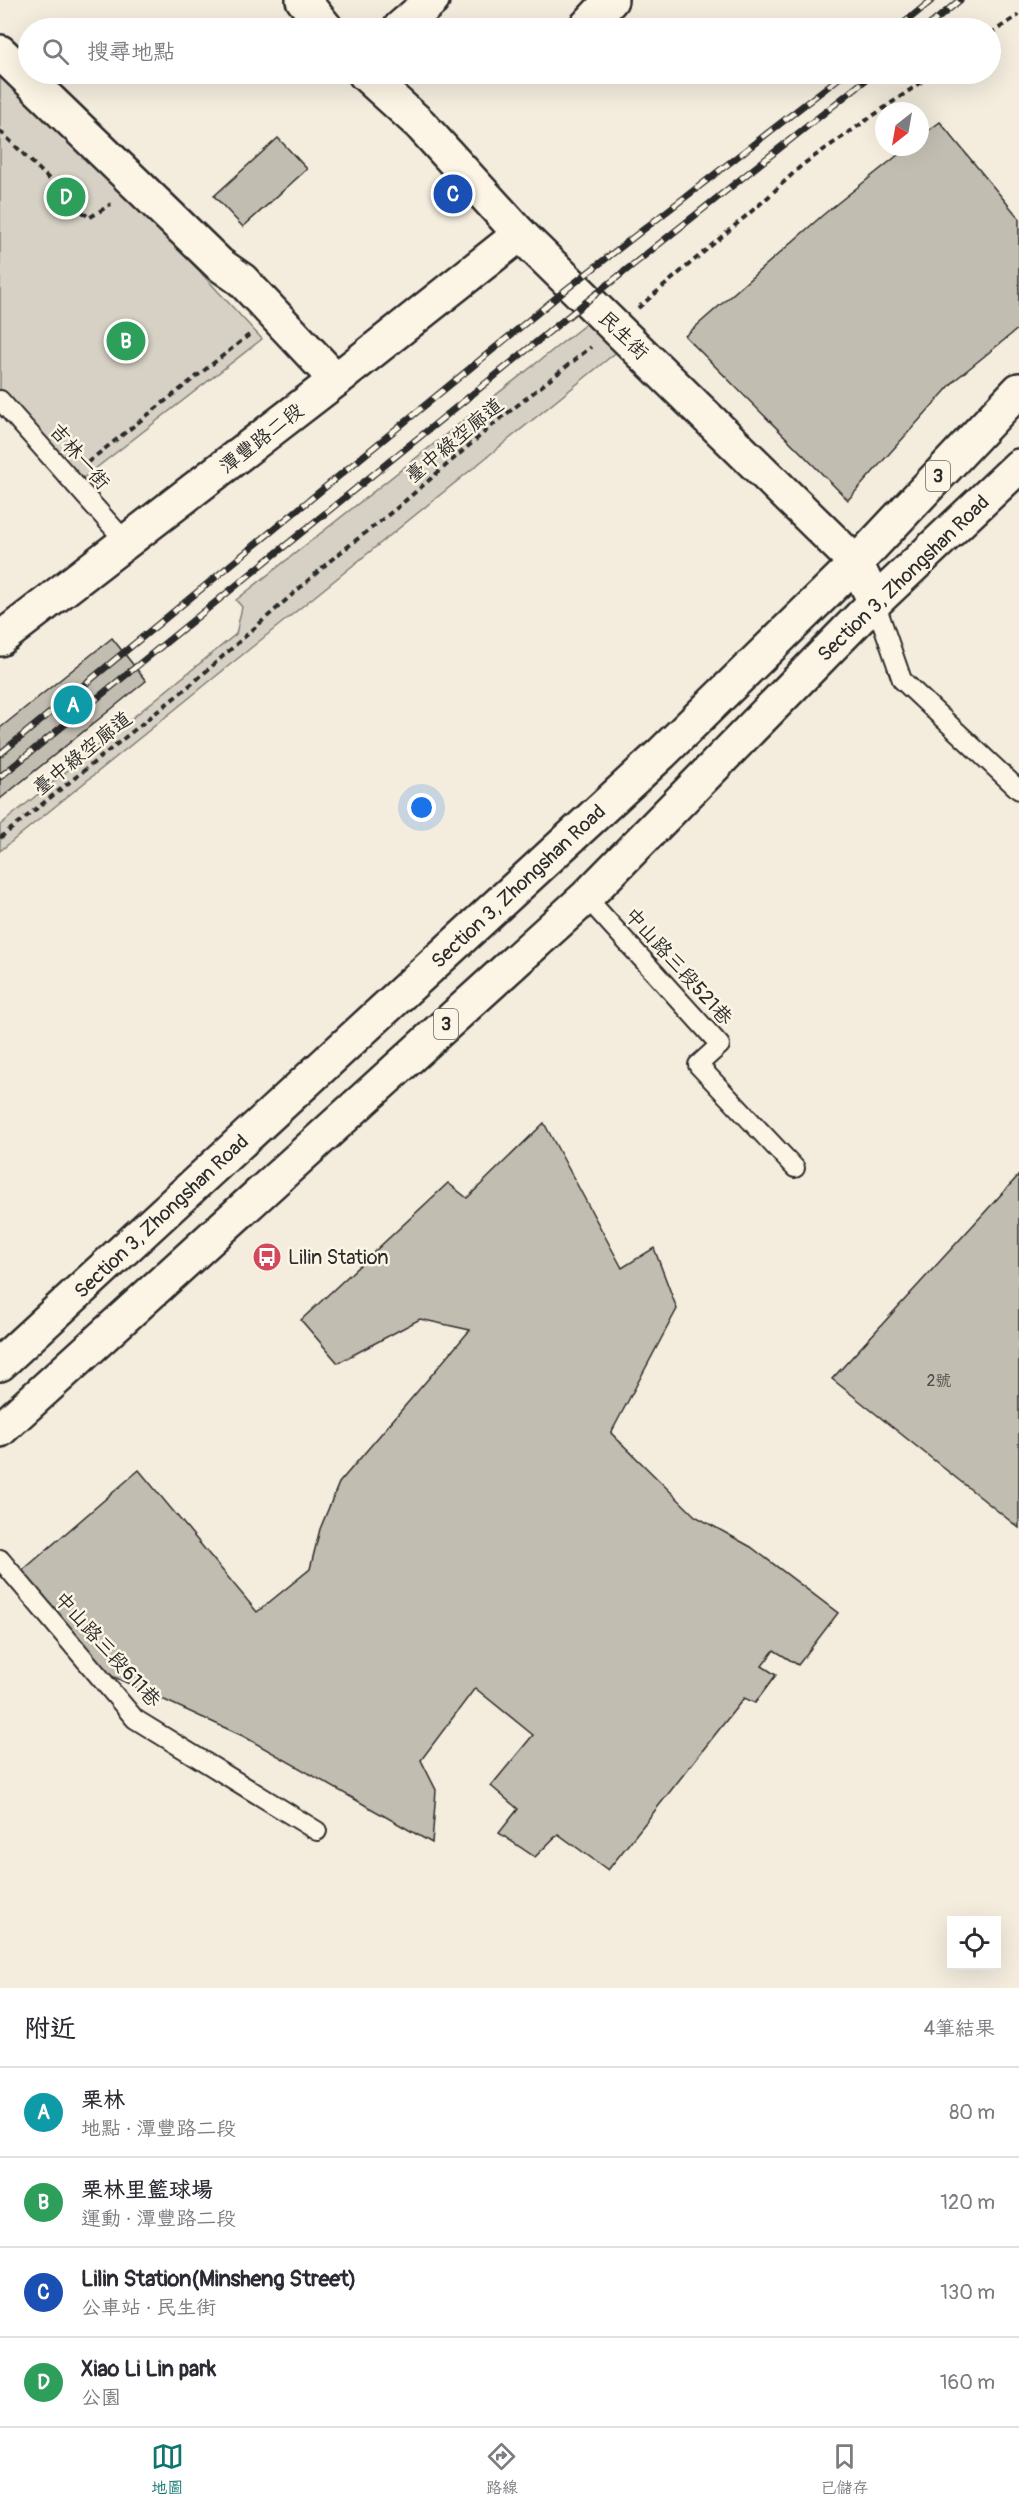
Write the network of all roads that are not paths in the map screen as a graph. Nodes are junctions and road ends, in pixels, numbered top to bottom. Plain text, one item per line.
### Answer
1 (303, 0) edge
2 (432, 0) edge
3 (611, 0) edge
4 (318, 18) edge
5 (411, 18) edge
6 (594, 18) edge
7 (0, 52) edge
8 (18, 69) edge
9 (33, 84) edge
10 (375, 84) edge
11 (520, 234) junction
12 (336, 380) junction
13 (1019, 390) edge
14 (0, 400) edge
15 (1019, 465) edge
16 (126, 542) junction
17 (856, 563) junction
18 (875, 602) junction
19 (0, 639) edge
20 (1019, 790) edge
21 (586, 897) junction
22 (795, 1168) dead end
23 (0, 1365) edge
24 (0, 1430) edge
25 (0, 1559) edge
26 (317, 1831) dead end

1 - 4 main road
2 - 5 main road
3 - 6 main road
7 - 8 main road
9 - 12 main road
10 - 11 main road, 民生街
11 - 12 main road, 潭豐路二段
11 - 17 main road, 民生街
12 - 16 main road, 潭豐路二段
13 - 17 main road, Section 3, Zhongshan Road / 3
14 - 16 lane, 吉林一街
15 - 18 main road, Section 3, Zhongshan Road / 3
16 - 19 main road, 潭豐路二段
17 - 18 main road, 民生街
17 - 23 main road, Section 3, Zhongshan Road / 3
18 - 20 lane
18 - 21 main road, Section 3, Zhongshan Road / 3
21 - 22 lane, 中山路三段521巷
21 - 24 main road, Section 3, Zhongshan Road / 3
25 - 26 lane, 中山路三段611巷

